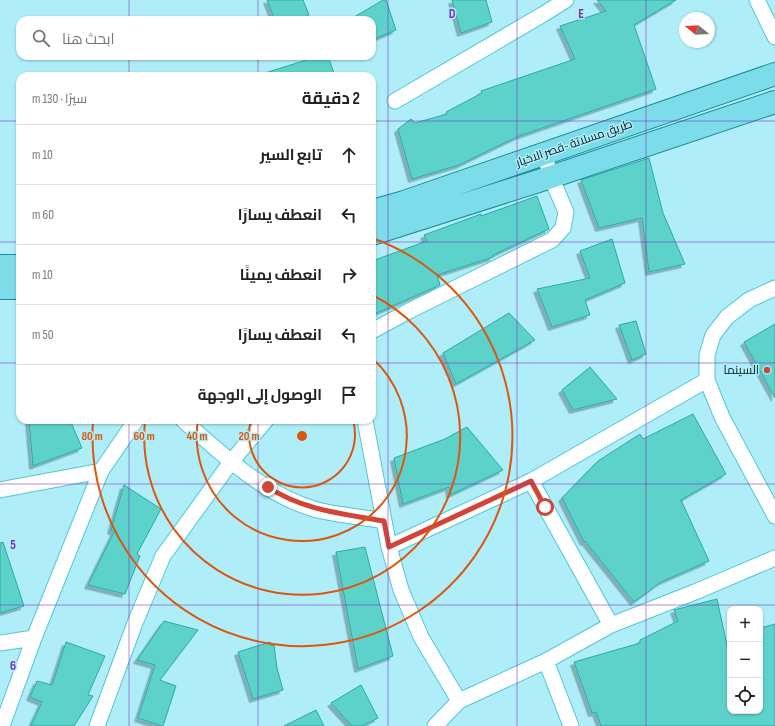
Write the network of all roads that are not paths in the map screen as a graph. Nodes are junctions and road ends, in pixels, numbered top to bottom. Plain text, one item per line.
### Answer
1 (566, 0) edge
2 (757, 0) edge
3 (775, 37) edge
4 (775, 74) edge
5 (395, 101) dead end
6 (775, 102) edge
7 (544, 153) junction
8 (552, 177) junction
9 (376, 210) edge
10 (376, 233) edge
11 (0, 266) edge
12 (16, 266) edge
13 (0, 288) edge
14 (16, 288) edge
15 (775, 288) edge
16 (376, 329) edge
17 (707, 380) junction
18 (133, 424) edge
19 (188, 424) edge
20 (263, 424) edge
21 (366, 424) edge
22 (231, 462) junction
23 (101, 471) junction
24 (531, 481) junction
25 (0, 490) edge
26 (775, 516) edge
27 (384, 521) junction
28 (389, 547) junction
29 (775, 558) edge
30 (611, 625) junction
31 (34, 638) junction
32 (0, 643) edge
33 (546, 661) junction
34 (459, 700) junction
35 (2, 726) edge
36 (97, 726) edge
37 (435, 726) edge
38 (571, 726) edge

1 - 5 street
2 - 3 street
4 - 7 main road, طريق مسلاتة -قصر الاخيار
6 - 8 main road
7 - 8 street
7 - 9 main road, طريق مسلاتة -قصر الاخيار
8 - 10 main road
8 - 16 street
11 - 12 main road
13 - 14 main road
15 - 17 street
17 - 24 street
17 - 26 street
18 - 23 street
19 - 22 street
20 - 22 street
21 - 27 street
22 - 27 street
22 - 36 street
23 - 25 street
23 - 31 street
24 - 28 street
24 - 30 street
27 - 28 street
28 - 34 street
29 - 30 street
30 - 33 street
31 - 32 street
31 - 35 street
33 - 34 street
33 - 38 street
34 - 37 street

